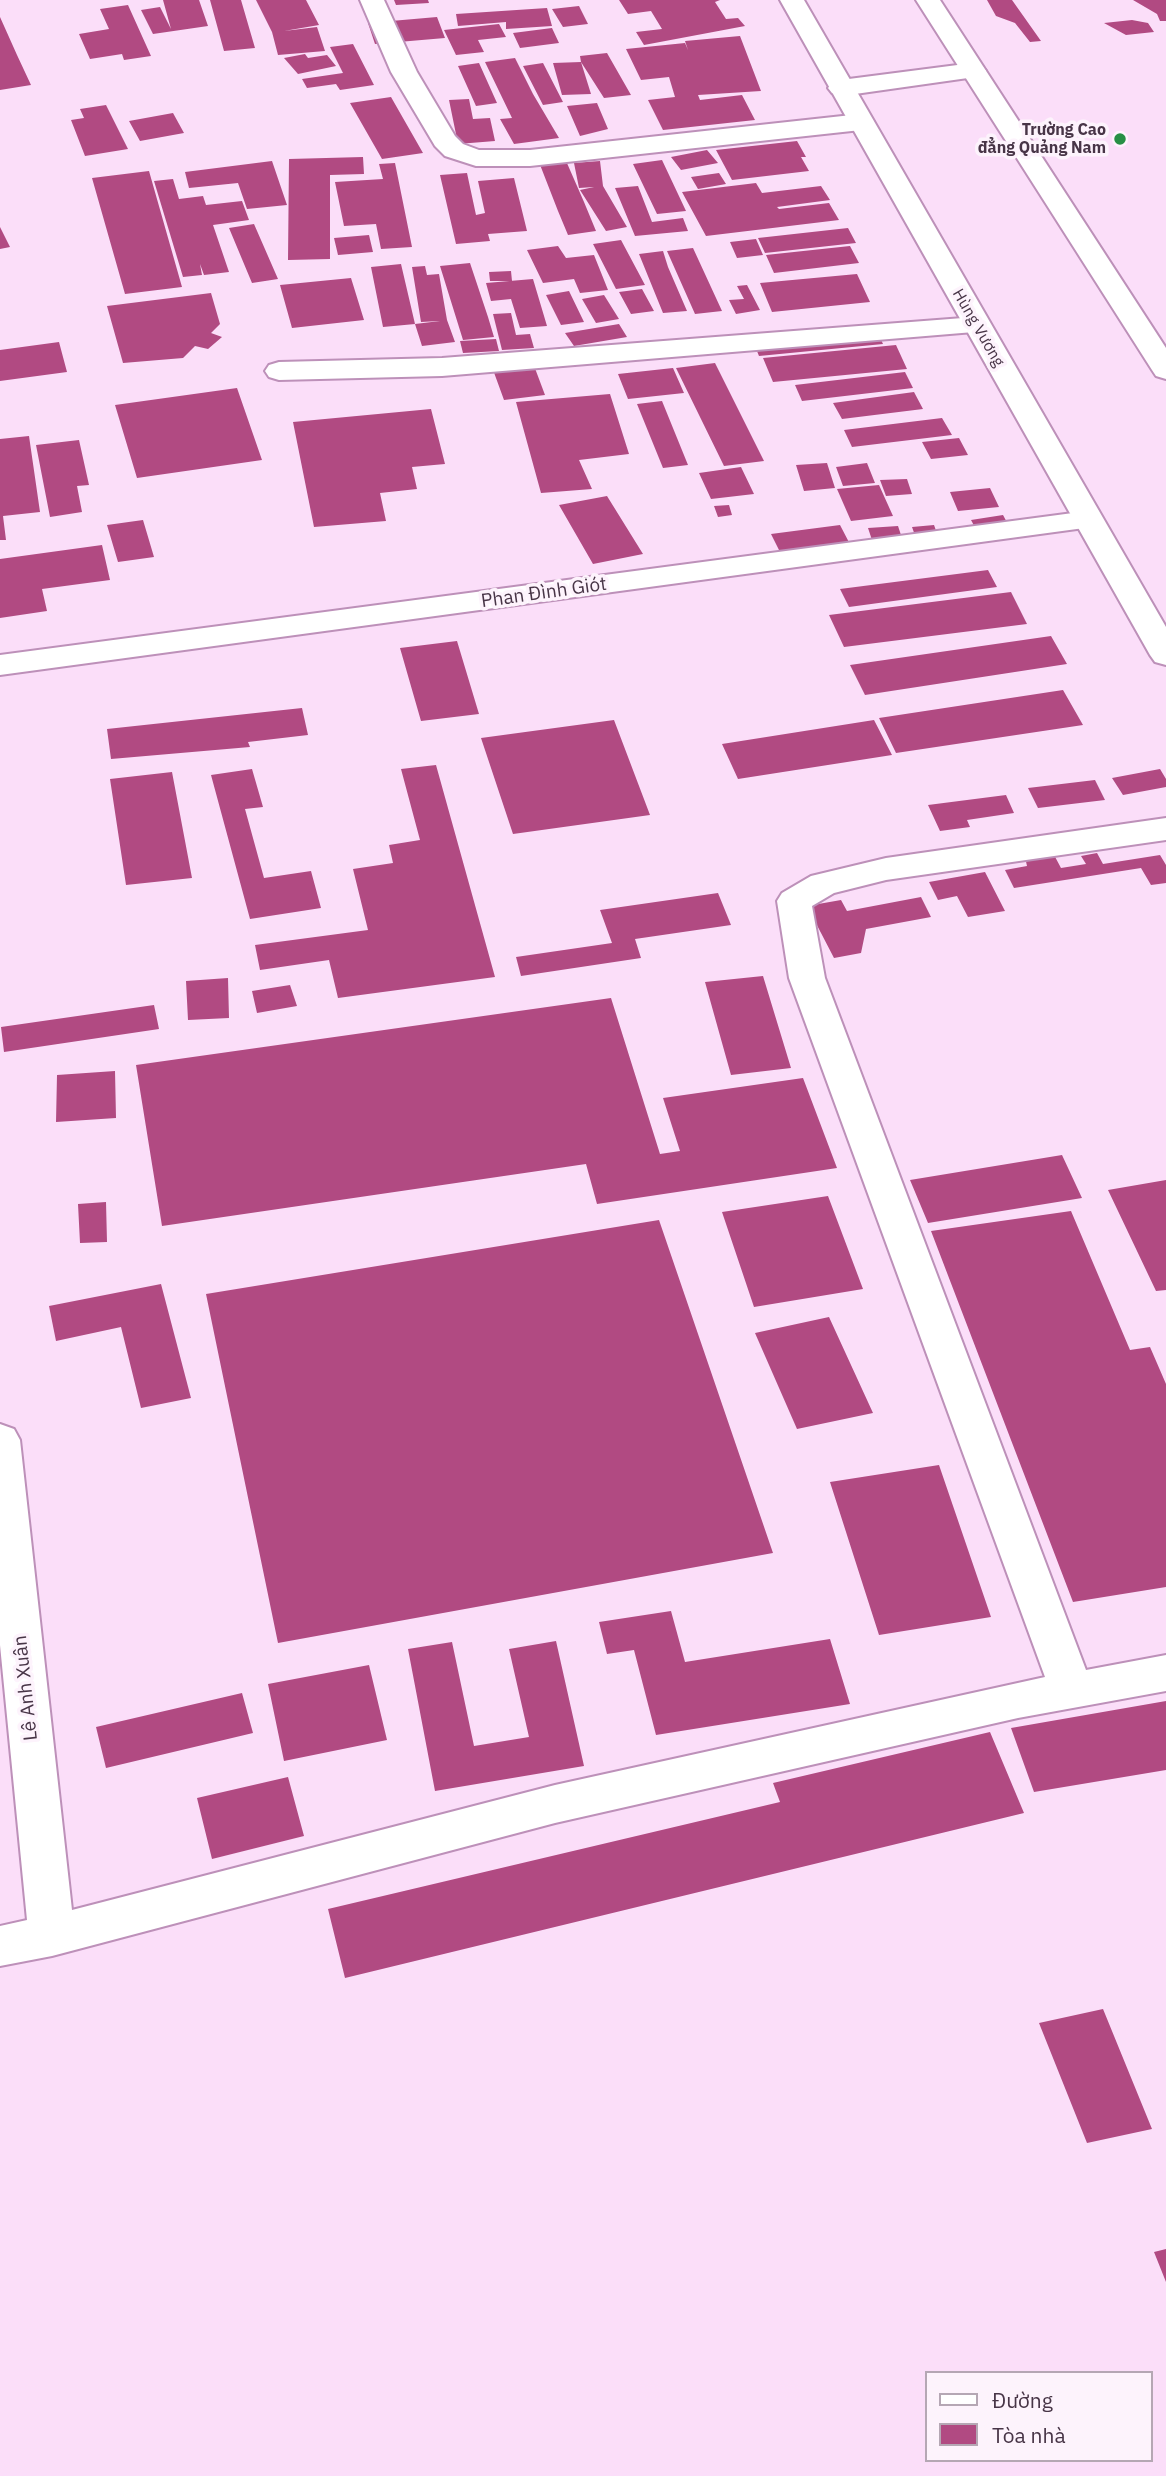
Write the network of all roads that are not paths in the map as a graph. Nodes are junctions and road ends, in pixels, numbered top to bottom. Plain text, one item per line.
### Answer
1 (372, 0) edge
2 (792, 0) edge
3 (928, 0) edge
4 (973, 71) junction
5 (841, 88) junction
6 (861, 122) junction
7 (976, 325) junction
8 (1166, 370) edge
9 (279, 371) dead end
10 (1088, 520) junction
11 (1166, 655) edge
12 (0, 665) edge
13 (1166, 829) edge
14 (0, 1440) edge
15 (1166, 1673) edge
16 (1072, 1690) junction
17 (52, 1936) junction
18 (0, 1946) edge

1 - 6 street
2 - 5 street, Hùng Vương
3 - 4 street
4 - 5 street
4 - 8 street
5 - 6 street, Hùng Vương
6 - 7 street, Hùng Vương
7 - 9 street
7 - 10 street, Hùng Vương
10 - 11 street, Hùng Vương
10 - 12 street, Phan Đình Giót
13 - 16 street
14 - 17 street, Lê Anh Xuân
15 - 16 street
16 - 17 street
17 - 18 street

